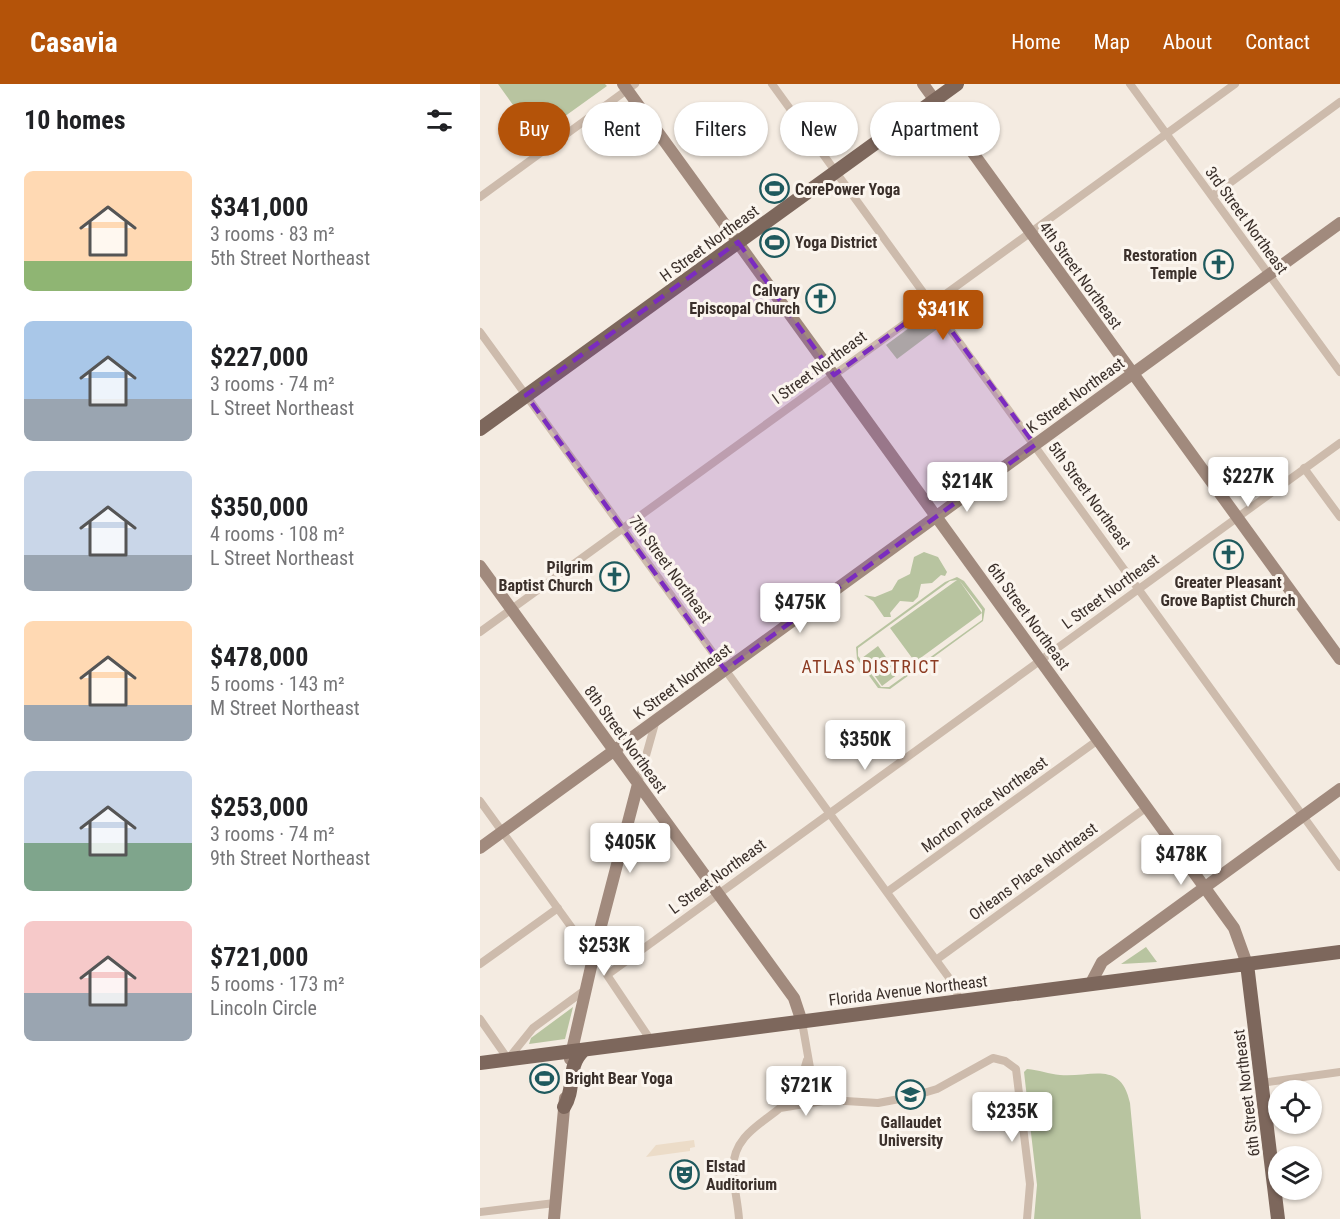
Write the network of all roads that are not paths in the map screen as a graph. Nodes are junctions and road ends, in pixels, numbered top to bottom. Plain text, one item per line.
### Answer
1 (772, 84) edge
2 (922, 84) edge
3 (957, 84) edge
4 (1130, 84) edge
5 (1235, 84) edge
6 (628, 86) edge
7 (934, 100) junction
8 (1340, 102) edge
9 (1166, 134) junction
10 (836, 172) junction
11 (1212, 196) junction
12 (480, 197) edge
13 (1340, 222) edge
14 (1030, 233) junction
15 (738, 243) junction
16 (1268, 274) junction
17 (932, 303) junction
18 (480, 332) edge
19 (1340, 372) edge
20 (1133, 373) junction
21 (834, 375) junction
22 (526, 395) junction
23 (480, 429) edge
24 (1340, 442) edge
25 (1035, 445) junction
26 (1305, 468) junction
27 (937, 517) junction
28 (1237, 517) junction
29 (1340, 517) edge
30 (623, 529) junction
31 (480, 566) edge
32 (1139, 589) junction
33 (511, 610) junction
34 (480, 632) edge
35 (1340, 659) edge
36 (1041, 660) junction
37 (725, 670) junction
38 (656, 719) junction
39 (1098, 740) junction
40 (613, 750) junction
41 (638, 784) junction
42 (1340, 789) edge
43 (480, 801) edge
44 (1147, 807) junction
45 (830, 813) junction
46 (1303, 816) junction
47 (502, 832) junction
48 (480, 848) edge
49 (1340, 867) edge
50 (1205, 887) junction
51 (887, 892) junction
52 (717, 894) junction
53 (558, 908) junction
54 (1340, 952) edge
55 (593, 957) junction
56 (936, 960) junction
57 (480, 964) edge
58 (1247, 964) junction
59 (1091, 983) junction
60 (586, 990) junction
61 (960, 1000) junction
62 (480, 1019) edge
63 (802, 1022) junction
64 (653, 1043) junction
65 (577, 1051) junction
66 (508, 1059) junction
67 (807, 1060) junction
68 (480, 1063) edge
69 (1340, 1072) edge
70 (1261, 1083) junction
71 (829, 1100) junction
72 (564, 1107) joint
73 (780, 1108) junction
74 (555, 1203) junction
75 (480, 1212) edge
76 (554, 1219) edge
77 (739, 1219) edge
78 (1027, 1219) edge
79 (1278, 1219) edge

1 - 10 street, 5th Street Northeast
2 - 7 street, 4th Street Northeast
3 - 7 main road, H Street Northeast
4 - 9 street, 3rd Street Northeast
5 - 9 street, I Street Northeast
6 - 12 street
6 - 15 street, 6th Street Northeast
7 - 10 main road, H Street Northeast
7 - 14 street, 4th Street Northeast
8 - 11 street
9 - 11 street, 3rd Street Northeast
9 - 14 street, I Street Northeast
10 - 15 main road, H Street Northeast
10 - 17 street, 5th Street Northeast
11 - 16 street, 3rd Street Northeast
13 - 16 street, K Street Northeast
14 - 17 street, I Street Northeast
14 - 20 street, 4th Street Northeast
15 - 21 street, 6th Street Northeast
15 - 22 main road, H Street Northeast
16 - 19 street, 3rd Street Northeast
16 - 20 street, K Street Northeast
17 - 21 street, I Street Northeast
17 - 25 street, 5th Street Northeast
18 - 22 street, 7th Street Northeast
20 - 25 street, K Street Northeast
20 - 28 street, 4th Street Northeast
21 - 27 street, 6th Street Northeast
21 - 30 street, I Street Northeast
22 - 23 main road, H Street Northeast
22 - 30 street, 7th Street Northeast
24 - 26 street, L Street Northeast
25 - 27 street, K Street Northeast
25 - 32 street, 5th Street Northeast
26 - 28 street, L Street Northeast
26 - 29 street
27 - 36 street, 6th Street Northeast
27 - 37 street, K Street Northeast
28 - 32 street, L Street Northeast
28 - 35 street, 4th Street Northeast
30 - 33 street, I Street Northeast
30 - 37 street, 7th Street Northeast
31 - 33 street, 8th Street Northeast
32 - 36 street, L Street Northeast
32 - 46 street, 5th Street Northeast
33 - 34 street, I Street Northeast
33 - 40 street, 8th Street Northeast
36 - 39 street, 6th Street Northeast
36 - 45 street, L Street Northeast
37 - 38 street, K Street Northeast
37 - 45 street, 7th Street Northeast
38 - 40 street, K Street Northeast
38 - 41 street
39 - 44 street, 6th Street Northeast
39 - 51 street, Morton Place Northeast
40 - 41 street, 8th Street Northeast
40 - 47 street, K Street Northeast
41 - 52 street, 8th Street Northeast
41 - 55 street
42 - 46 street
43 - 47 street
44 - 50 street, 6th Street Northeast
44 - 56 street, Orleans Place Northeast
45 - 51 street, 7th Street Northeast
45 - 52 street, L Street Northeast
46 - 49 street, 5th Street Northeast
46 - 50 street
47 - 48 street, K Street Northeast
47 - 53 street
50 - 58 street, 6th Street Northeast
50 - 59 street
51 - 56 street, 7th Street Northeast
52 - 63 street, 8th Street Northeast
52 - 64 street, L Street Northeast
53 - 55 street
53 - 57 street
54 - 58 main road, Florida Avenue Northeast
55 - 60 street
56 - 61 street, 7th Street Northeast
58 - 59 main road, Florida Avenue Northeast
58 - 70 main road, 6th Street Northeast
59 - 61 main road, Florida Avenue Northeast
60 - 65 street
60 - 66 street
61 - 63 main road, Florida Avenue Northeast
62 - 66 street
63 - 64 main road, Florida Avenue Northeast
63 - 67 street
64 - 65 main road, Florida Avenue Northeast
65 - 66 main road, Florida Avenue Northeast
65 - 72 main road
66 - 68 main road, Florida Avenue Northeast
67 - 71 street
67 - 73 street
69 - 70 street
70 - 79 main road, 6th Street Northeast
71 - 73 street
71 - 78 street
72 - 74 street
73 - 77 street
74 - 75 street
74 - 76 street

